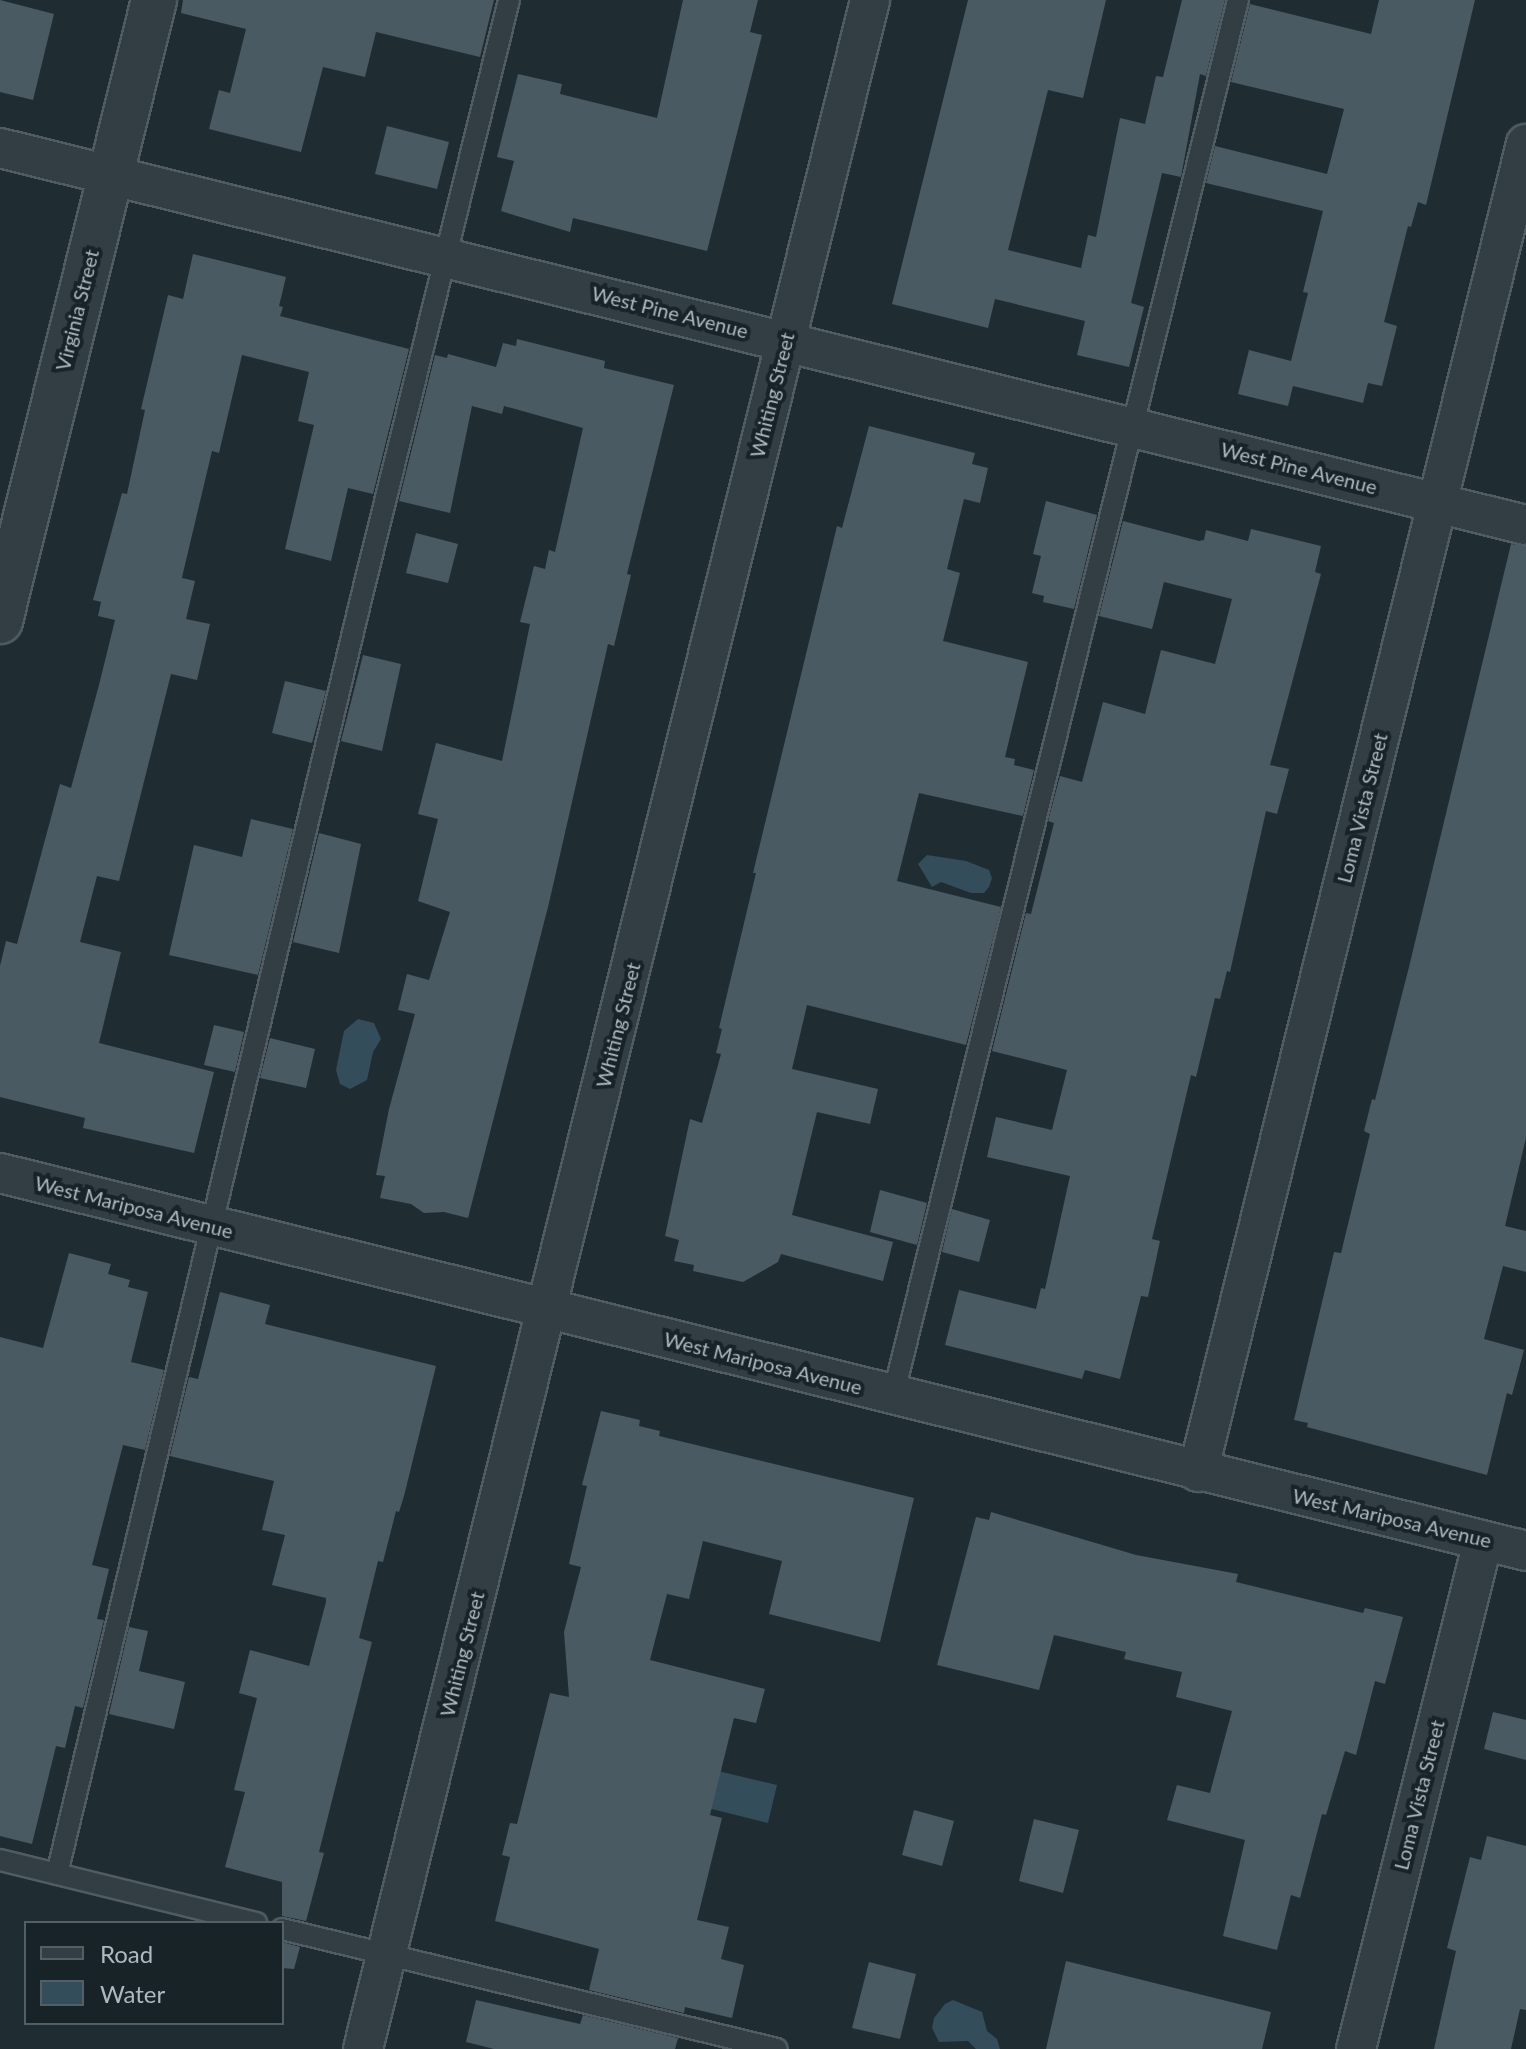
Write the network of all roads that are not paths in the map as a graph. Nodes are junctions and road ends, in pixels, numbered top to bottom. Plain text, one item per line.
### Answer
1 (154, 0) edge
2 (509, 0) edge
3 (870, 0) edge
4 (1238, 0) edge
5 (1526, 144) edge
6 (0, 148) edge
7 (111, 175) junction
8 (447, 259) junction
9 (786, 340) junction
10 (1132, 426) junction
11 (1437, 503) junction
12 (1526, 525) edge
13 (0, 621) edge
14 (0, 1173) edge
15 (210, 1226) junction
16 (548, 1310) junction
17 (893, 1396) junction
18 (1198, 1472) junction
19 (1483, 1541) junction
20 (1526, 1551) edge
21 (0, 1860) edge
22 (57, 1874) junction
23 (248, 1921) edge
24 (284, 1930) edge
25 (386, 1955) junction
26 (363, 2049) edge
27 (777, 2049) edge
28 (1356, 2049) edge

1 - 7 street, Virginia Street
2 - 8 lane
3 - 9 street, Whiting Street
4 - 10 lane
5 - 11 street, Loma Vista Street
6 - 7 street, West Pine Avenue
7 - 8 street, West Pine Avenue
7 - 13 street, Virginia Street
8 - 9 street, West Pine Avenue
8 - 15 lane
9 - 10 street, West Pine Avenue
9 - 16 street, Whiting Street
10 - 11 street, West Pine Avenue
10 - 17 lane
11 - 12 street, West Pine Avenue
11 - 18 street, Loma Vista Street
14 - 15 street, West Mariposa Avenue
15 - 16 street, West Mariposa Avenue
15 - 22 lane
16 - 17 street, West Mariposa Avenue
16 - 25 street, Whiting Street
17 - 18 street, West Mariposa Avenue
18 - 19 street, West Mariposa Avenue
19 - 20 street, West Mariposa Avenue
19 - 28 street, Loma Vista Street
21 - 22 lane
22 - 23 lane
24 - 25 lane
25 - 26 street, Whiting Street
25 - 27 lane

